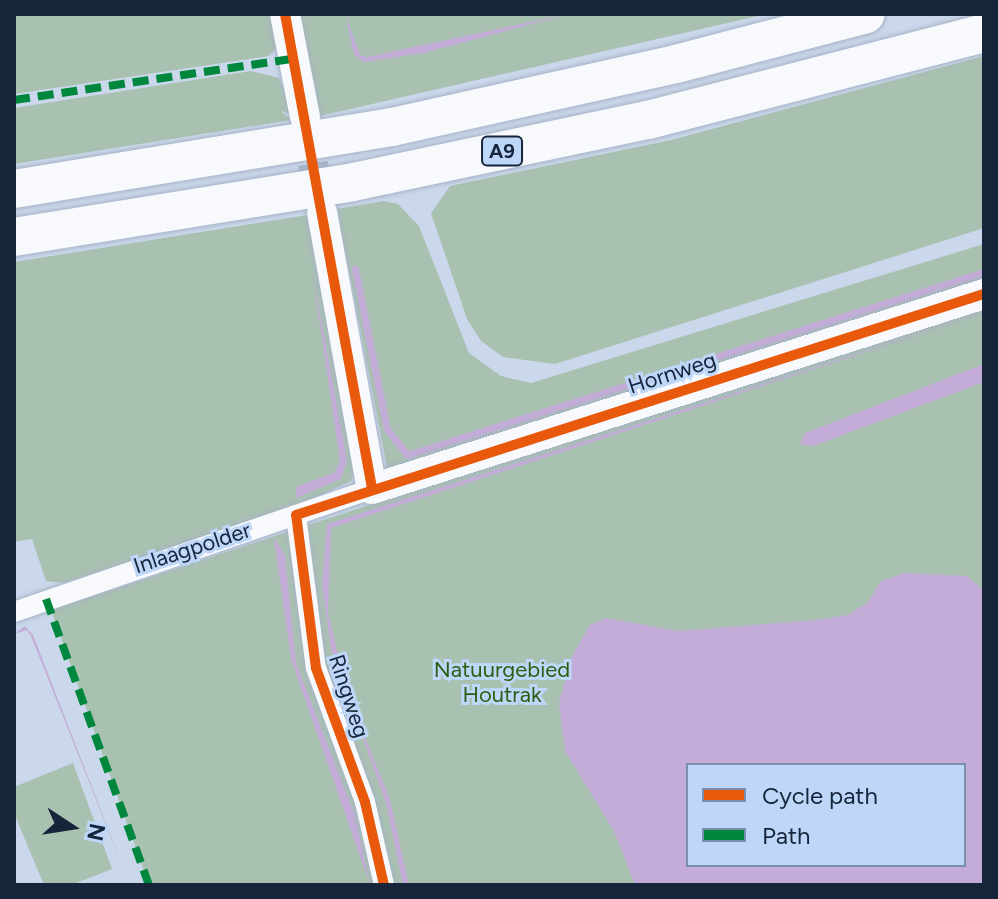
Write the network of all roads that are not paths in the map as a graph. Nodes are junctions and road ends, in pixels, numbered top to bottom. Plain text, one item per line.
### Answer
1 (285, 14) edge
2 (866, 14) edge
3 (984, 33) edge
4 (305, 117) tunnel mouth
5 (14, 189) edge
6 (322, 212) tunnel mouth
7 (14, 237) edge
8 (984, 294) edge
9 (372, 489) junction
10 (296, 515) junction
11 (14, 612) edge
12 (384, 885) edge

1 - 4 street
2 - 5 highway, A9
3 - 7 highway, A9
6 - 9 street
8 - 9 street, Hornweg
9 - 10 street, Inlaagpolder
10 - 11 street, Inlaagpolder
10 - 12 street, Ringweg

